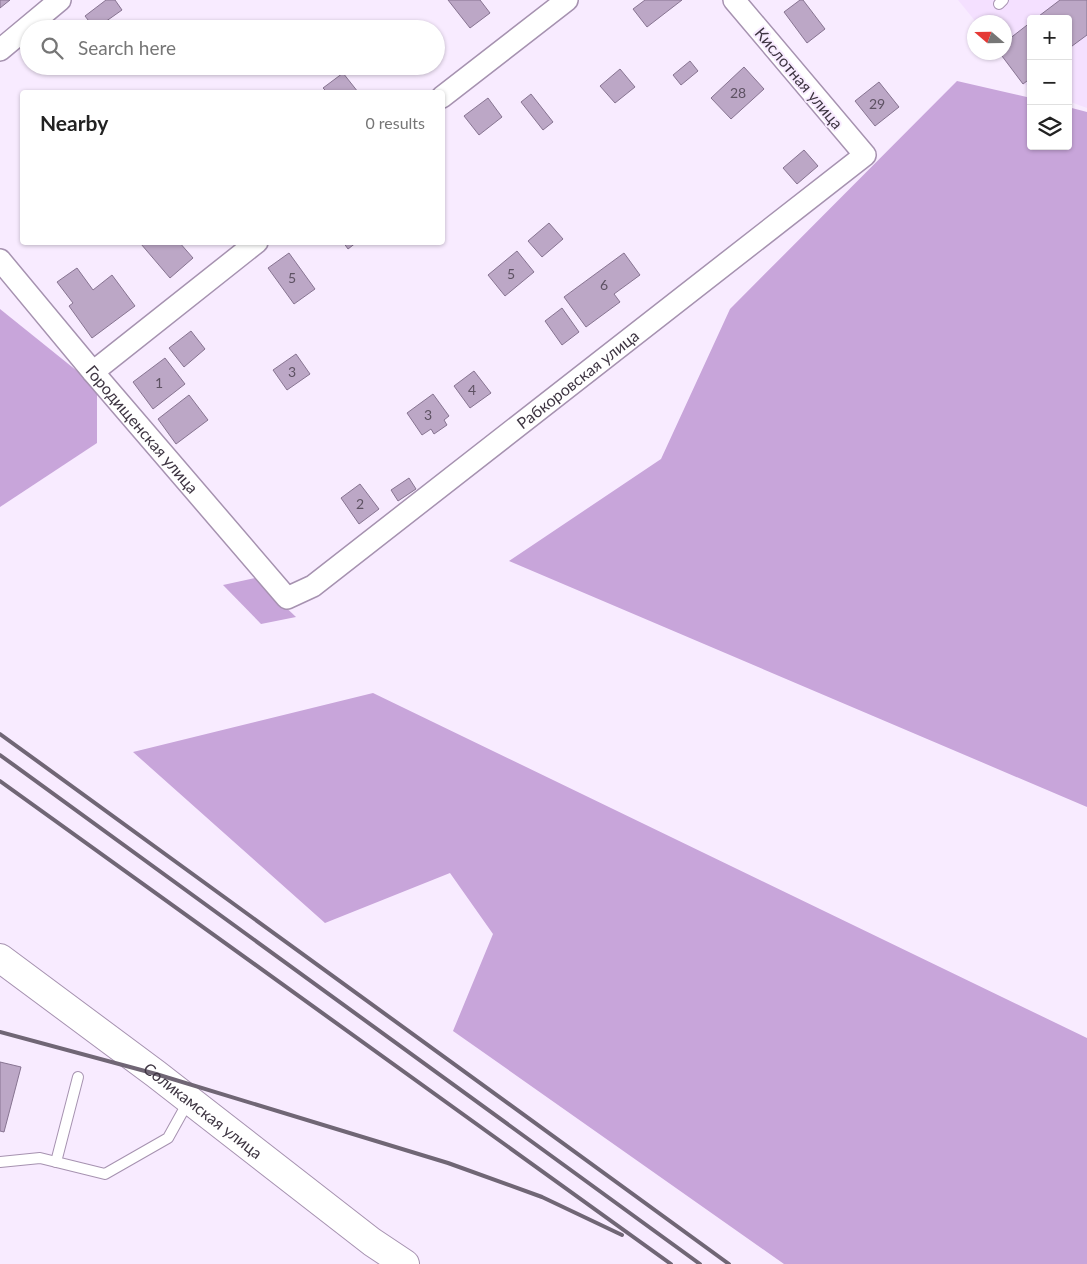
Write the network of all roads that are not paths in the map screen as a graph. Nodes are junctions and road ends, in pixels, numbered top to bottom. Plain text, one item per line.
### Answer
1 (60, 0) edge
2 (567, 0) edge
3 (734, 0) edge
4 (36, 20) edge
5 (20, 33) edge
6 (0, 50) edge
7 (445, 95) edge
8 (865, 155) joint
9 (253, 245) edge
10 (0, 260) edge
11 (93, 372) junction
12 (287, 598) joint
13 (0, 958) edge
14 (78, 1077) dead end
15 (189, 1100) junction
16 (0, 1162) edge
17 (56, 1162) junction
18 (405, 1264) edge

1 - 4 street
2 - 7 street
3 - 8 street, Кислотная улица
5 - 6 street
8 - 12 street, Рабкоровская улица
9 - 11 street
10 - 11 street, Городищенская улица
11 - 12 street, Городищенская улица
13 - 15 main road, Соликамская улица
14 - 17 lane
15 - 17 lane
15 - 18 main road, Соликамская улица
16 - 17 lane

